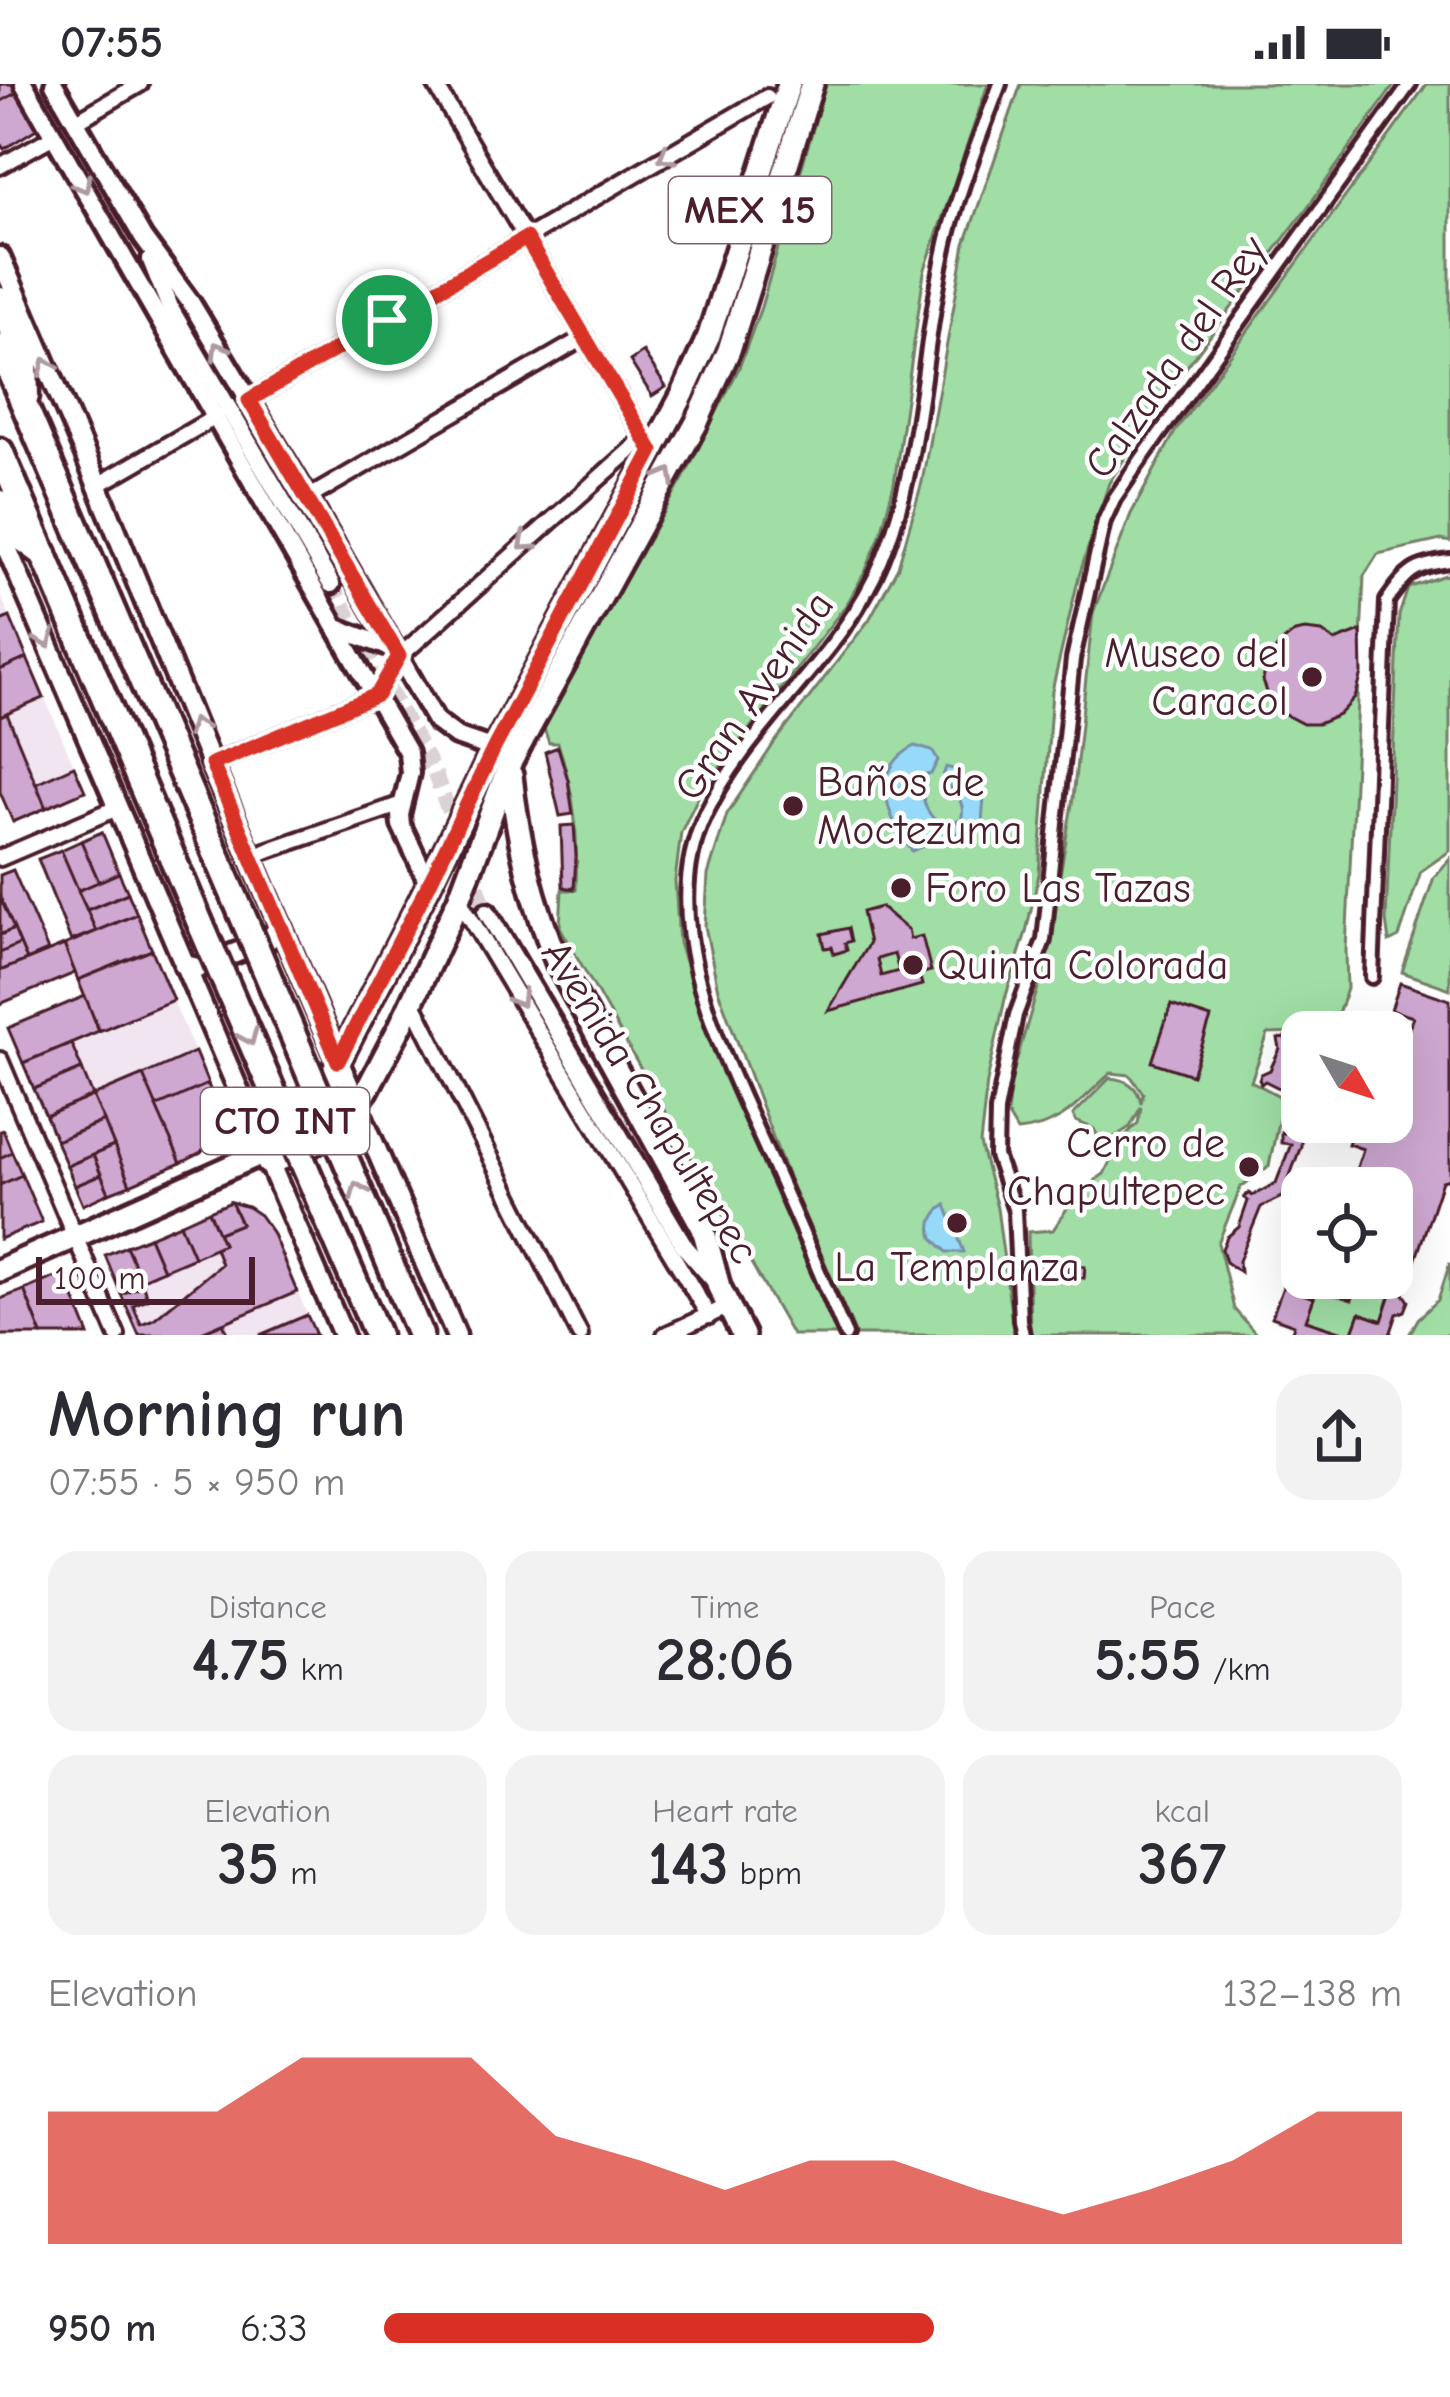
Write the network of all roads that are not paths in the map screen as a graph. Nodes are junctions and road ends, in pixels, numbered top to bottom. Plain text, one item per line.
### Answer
1 (25, 84) edge
2 (54, 84) edge
3 (140, 84) edge
4 (435, 84) edge
5 (789, 84) edge
6 (812, 84) edge
7 (1000, 84) edge
8 (1410, 84) edge
9 (769, 97) edge
10 (75, 122) junction
11 (801, 124) junction
12 (54, 136) junction
13 (0, 166) edge
14 (143, 238) junction
15 (526, 238) junction
16 (0, 257) edge
17 (0, 300) edge
18 (585, 337) junction
19 (0, 348) edge
20 (249, 400) junction
21 (27, 410) junction
22 (217, 416) junction
23 (648, 444) junction
24 (0, 451) edge
25 (98, 485) junction
26 (308, 498) junction
27 (0, 503) edge
28 (0, 532) edge
29 (45, 554) junction
30 (1450, 561) edge
31 (331, 584) tunnel mouth
32 (339, 628) junction
33 (397, 653) junction
34 (377, 695) junction
35 (502, 756) junction
36 (212, 764) junction
37 (402, 804) junction
38 (117, 808) junction
39 (251, 856) junction
40 (0, 858) edge
41 (429, 884) junction
42 (459, 899) junction
43 (487, 912) tunnel mouth
44 (281, 926) junction
45 (184, 965) junction
46 (1372, 977) dead end
47 (412, 1001) junction
48 (0, 1060) edge
49 (338, 1061) junction
50 (358, 1105) junction
51 (266, 1158) junction
52 (75, 1236) junction
53 (0, 1270) edge
54 (719, 1303) junction
55 (372, 1324) edge
56 (117, 1335) edge
57 (343, 1335) edge
58 (420, 1335) edge
59 (456, 1335) edge
60 (580, 1335) edge
61 (665, 1335) edge
62 (743, 1335) edge
63 (847, 1335) edge
64 (1023, 1335) edge

1 - 12 street
2 - 10 street
3 - 10 street
4 - 15 street
5 - 9 main road, MEX 15
6 - 11 main road, MEX 15
7 - 63 street, Gran Avenida
8 - 64 street, Calzada del Rey
9 - 11 street
9 -> 15 street
9 - 23 main road, MEX 15
10 - 14 street
35 -> 11 main road, MEX 15
12 - 13 street
12 -> 22 street
20 -> 14 street
14 - 31 street
15 - 18 street
15 - 20 street
25 -> 16 main road, CTO INT
17 - 21 highway
18 - 23 street
18 - 26 street
19 - 21 highway, CTO INT
20 - 26 street
58 -> 21 highway, CTO INT, bridge
22 - 25 street
22 - 32 street
23 -> 33 street
23 - 35 main road, MEX 15
24 - 29 highway, CTO INT
36 -> 25 main road, CTO INT
26 - 33 street
27 - 29 highway
28 -> 38 main road, CTO INT
29 -> 55 highway, CTO INT, bridge
30 - 46 street
32 - 33 street
32 - 34 street
33 - 34 street
33 - 35 street
34 - 36 street
34 - 37 street
35 - 41 main road, MEX 15
35 - 42 main road, MEX 15
35 - 54 main road
36 - 39 main road, CTO INT
37 - 39 street
37 - 41 street
38 - 40 street
38 - 45 main road, CTO INT
39 - 44 main road, CTO INT
41 - 49 main road, MEX 15
42 - 47 main road, MEX 15
42 -> 54 street, Avenida Chapultepec
43 - 54 street, Avenida Chapultepec
44 - 45 main road
44 - 49 main road, CTO INT
45 - 51 main road, CTO INT
47 - 50 main road, MEX 15
47 - 60 street
48 - 52 street
49 - 50 main road, CTO INT
49 - 51 main road, MEX 15
50 - 51 main road
50 - 59 main road, CTO INT
51 - 52 main road
51 - 57 main road, CTO INT
52 - 53 main road
52 - 56 street
54 - 61 street
54 - 62 main road, Avenida Chapultepec

